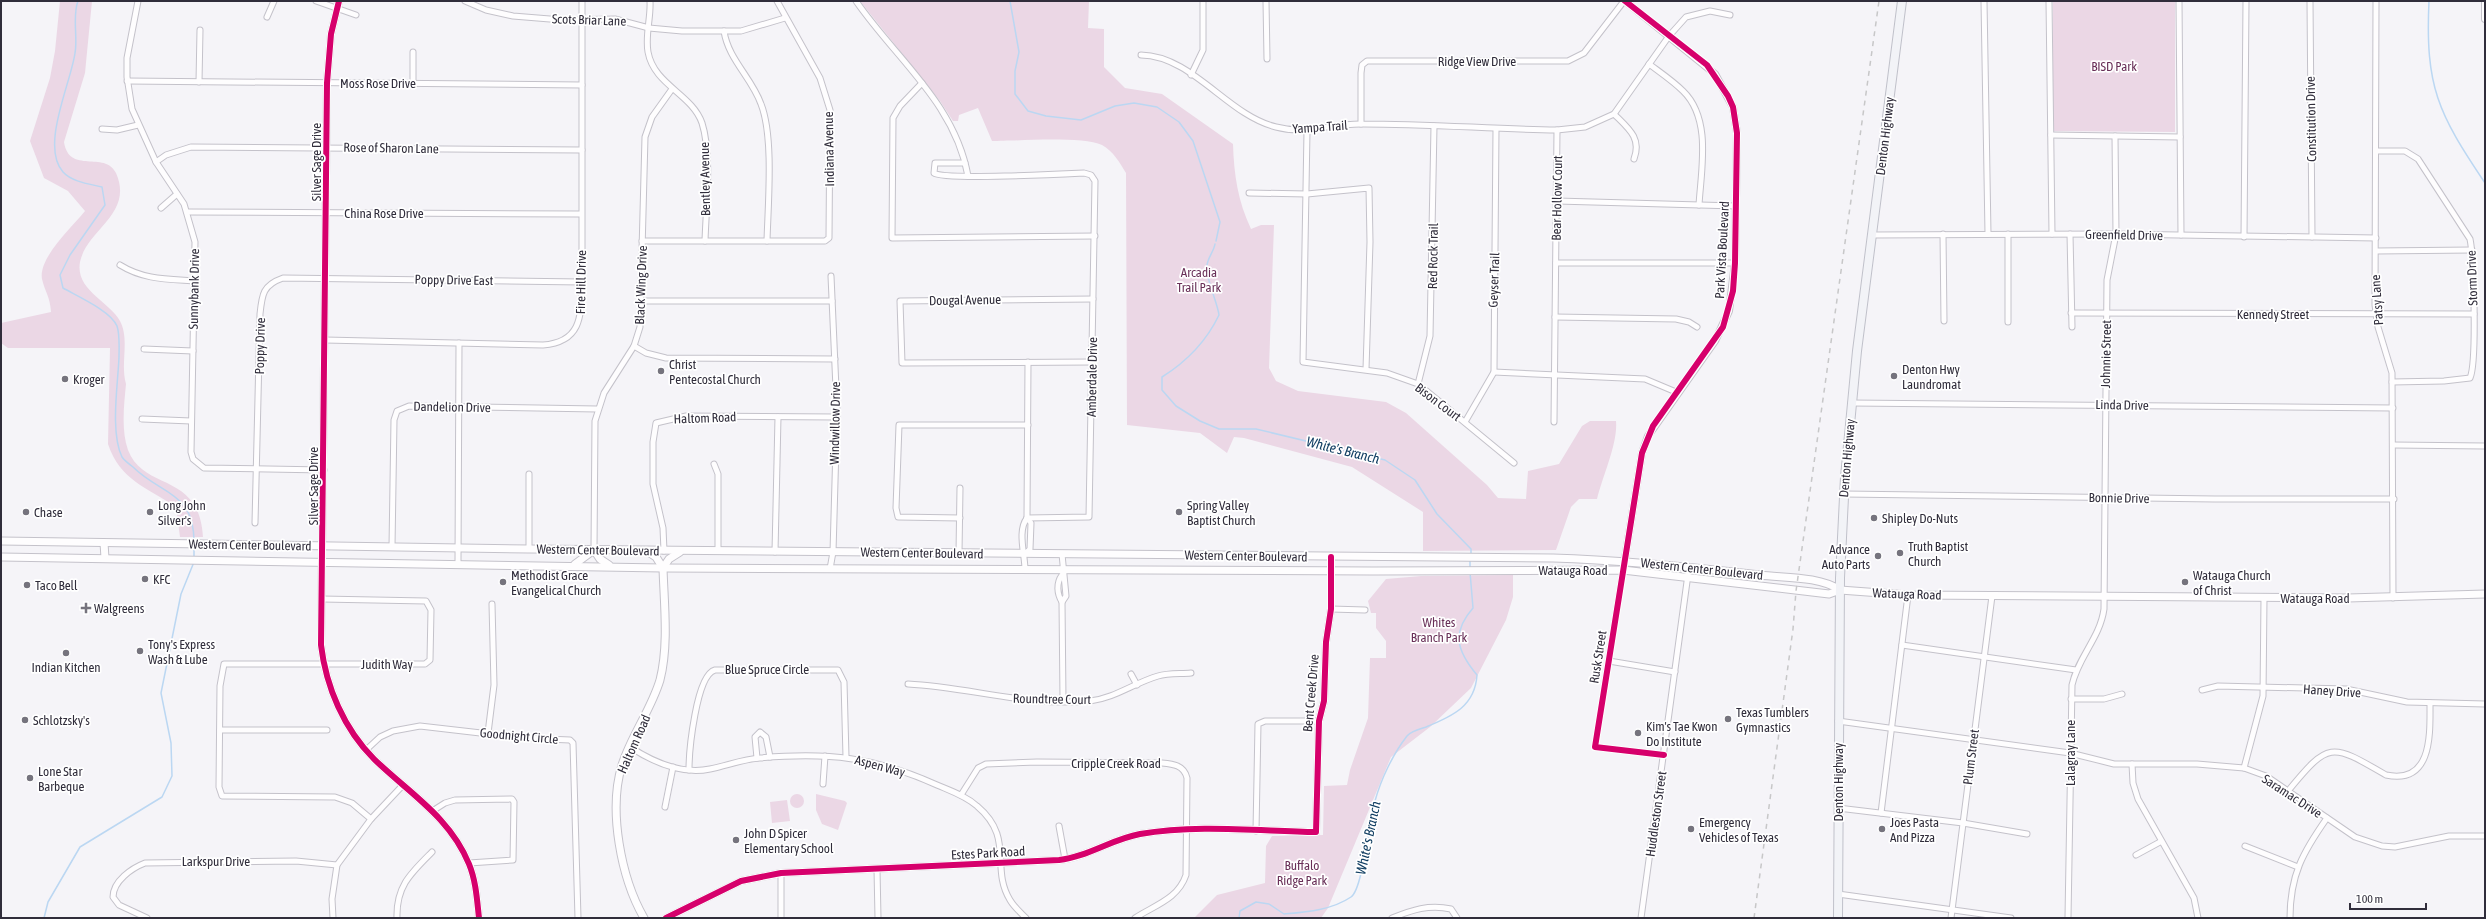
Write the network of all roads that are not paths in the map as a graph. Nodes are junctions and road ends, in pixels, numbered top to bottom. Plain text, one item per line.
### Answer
1 (138, 1) edge
2 (274, 1) edge
3 (316, 1) edge
4 (339, 1) edge
5 (465, 1) edge
6 (582, 1) edge
7 (650, 1) edge
8 (777, 1) edge
9 (856, 1) edge
10 (1203, 1) edge
11 (1266, 1) edge
12 (1624, 1) edge
13 (1902, 1) edge
14 (1984, 1) edge
15 (2049, 1) edge
16 (2179, 1) edge
17 (2246, 1) edge
18 (2310, 1) edge
19 (2376, 1) edge
20 (2485, 1) edge
21 (336, 9) junction
22 (356, 15) dead end
23 (1730, 16) dead end
24 (267, 17) dead end
25 (582, 18) junction
26 (785, 18) junction
27 (2485, 19) edge
28 (649, 28) junction
29 (200, 30) dead end
30 (724, 30) junction
31 (1669, 36) junction
32 (414, 52) dead end
33 (1141, 55) dead end
34 (1267, 59) dead end
35 (1649, 64) junction
36 (1191, 75) junction
37 (127, 81) junction
38 (198, 82) junction
39 (327, 83) junction
40 (413, 83) junction
41 (922, 83) junction
42 (582, 84) junction
43 (672, 89) junction
44 (1614, 114) junction
45 (1361, 124) junction
46 (138, 125) junction
47 (1434, 126) junction
48 (102, 129) dead end
49 (1496, 129) junction
50 (1557, 130) junction
51 (1307, 131) junction
52 (2051, 135) junction
53 (2115, 136) junction
54 (2180, 137) junction
55 (327, 148) junction
56 (582, 150) junction
57 (2376, 151) junction
58 (1634, 159) dead end
59 (156, 162) junction
60 (965, 163) junction
61 (968, 176) junction
62 (1249, 193) dead end
63 (177, 194) junction
64 (1307, 194) junction
65 (1557, 201) junction
66 (1699, 205) junction
67 (1736, 206) junction
68 (161, 208) dead end
69 (187, 212) junction
70 (326, 212) junction
71 (581, 214) junction
72 (1872, 234) junction
73 (1943, 234) junction
74 (1988, 234) junction
75 (2008, 234) junction
76 (2052, 234) junction
77 (2070, 234) junction
78 (2116, 234) junction
79 (1095, 236) junction
80 (2181, 236) junction
81 (2244, 237) junction
82 (2312, 237) junction
83 (2376, 238) junction
84 (642, 241) junction
85 (705, 241) junction
86 (767, 241) junction
87 (2472, 250) junction
88 (2376, 251) junction
89 (1556, 263) junction
90 (1735, 263) junction
91 (120, 265) dead end
92 (831, 276) dead end
93 (326, 278) junction
94 (196, 281) junction
95 (582, 282) junction
96 (1093, 299) junction
97 (832, 300) junction
98 (641, 301) junction
99 (2071, 313) junction
100 (2107, 313) junction
101 (2376, 314) junction
102 (2474, 314) junction
103 (1555, 317) junction
104 (1944, 321) dead end
105 (2008, 322) dead end
106 (1697, 327) dead end
107 (2072, 327) dead end
108 (325, 340) junction
109 (459, 343) junction
110 (634, 346) junction
111 (144, 350) dead end
112 (193, 351) junction
113 (835, 359) junction
114 (1028, 362) junction
115 (1092, 362) junction
116 (1366, 369) junction
117 (1494, 372) junction
118 (1555, 375) junction
119 (2392, 382) junction
120 (1418, 384) junction
121 (1676, 392) junction
122 (1851, 403) junction
123 (2105, 405) junction
124 (459, 407) junction
125 (2393, 408) junction
126 (597, 409) junction
127 (778, 417) junction
128 (836, 417) junction
129 (142, 419) dead end
130 (191, 421) junction
131 (1465, 422) junction
132 (1554, 422) dead end
133 (1028, 424) junction
134 (2393, 446) junction
135 (2485, 446) edge
136 (1514, 462) dead end
137 (714, 464) dead end
138 (258, 469) junction
139 (324, 470) junction
140 (529, 474) dead end
141 (960, 488) dead end
142 (1844, 494) junction
143 (2105, 498) junction
144 (2394, 499) junction
145 (960, 518) junction
146 (1027, 518) junction
147 (255, 523) dead end
148 (1, 541) edge
149 (104, 543) junction
150 (323, 546) junction
151 (392, 547) junction
152 (458, 548) junction
153 (529, 549) junction
154 (594, 550) junction
155 (646, 550) junction
156 (664, 551) junction
157 (682, 551) junction
158 (718, 551) junction
159 (775, 552) junction
160 (833, 552) junction
161 (959, 553) junction
162 (1025, 554) junction
163 (1062, 554) junction
164 (1, 557) edge
165 (1331, 557) junction
166 (1373, 557) junction
167 (105, 558) junction
168 (1625, 560) junction
169 (323, 562) junction
170 (458, 563) junction
171 (572, 565) junction
172 (610, 566) junction
173 (1690, 567) junction
174 (663, 568) junction
175 (830, 568) junction
176 (1025, 570) junction
177 (1623, 570) junction
178 (1331, 571) junction
179 (1373, 571) junction
180 (1062, 572) junction
181 (1688, 577) junction
182 (1840, 590) junction
183 (2485, 594) edge
184 (1908, 595) junction
185 (1992, 596) junction
186 (2105, 596) junction
187 (2264, 598) junction
188 (2393, 598) junction
189 (322, 599) junction
190 (492, 604) dead end
191 (1331, 609) junction
192 (1365, 610) dead end
193 (1902, 645) junction
194 (1983, 656) junction
195 (1609, 661) junction
196 (323, 664) junction
197 (2076, 670) junction
198 (1675, 672) junction
199 (1192, 673) dead end
200 (1131, 674) dead end
201 (908, 684) dead end
202 (1137, 685) junction
203 (2264, 687) junction
204 (2202, 690) dead end
205 (2122, 694) dead end
206 (2071, 699) junction
207 (1063, 700) junction
208 (2430, 703) junction
209 (2485, 704) edge
210 (1319, 721) junction
211 (1838, 721) junction
212 (1892, 728) junction
213 (220, 730) junction
214 (327, 730) dead end
215 (488, 734) junction
216 (1974, 738) junction
217 (630, 747) junction
218 (366, 750) junction
219 (2070, 753) junction
220 (1664, 755) junction
221 (825, 756) junction
222 (770, 757) junction
223 (846, 757) junction
224 (757, 758) junction
225 (2132, 764) junction
226 (673, 767) junction
227 (2244, 768) junction
228 (689, 770) junction
229 (823, 784) dead end
230 (403, 785) junction
231 (2288, 791) junction
232 (961, 795) junction
233 (665, 807) dead end
234 (1838, 808) junction
235 (434, 810) junction
236 (1881, 813) junction
237 (2327, 818) junction
238 (371, 819) junction
239 (1962, 823) junction
240 (1059, 826) dead end
241 (1187, 830) junction
242 (1256, 831) junction
243 (1316, 832) joint
244 (2027, 834) dead end
245 (2485, 836) edge
246 (2160, 842) junction
247 (2245, 846) dead end
248 (432, 852) dead end
249 (2136, 855) dead end
250 (1064, 859) junction
251 (469, 863) junction
252 (1001, 863) junction
253 (336, 865) junction
254 (2298, 867) junction
255 (877, 868) junction
256 (781, 873) junction
257 (1838, 894) junction
258 (1952, 910) junction
259 (147, 918) edge
260 (333, 918) edge
261 (398, 918) edge
262 (479, 918) edge
263 (578, 918) edge
264 (644, 918) edge
265 (666, 918) edge
266 (781, 918) edge
267 (878, 918) edge
268 (1026, 918) edge
269 (1135, 918) edge
270 (1392, 918) edge
271 (1457, 918) edge
272 (1641, 918) edge
273 (1838, 918) edge
274 (1951, 918) edge
275 (2011, 918) edge
276 (2068, 918) edge
277 (2198, 918) edge
278 (2290, 918) edge

1 - 37 street, Sunnybank Drive
2 - 24 street
3 - 21 street
4 - 21 street, Silver Sage Drive
5 - 25 street, Scots Briar Lane
6 - 25 street, Fire Hill Drive
7 - 28 street, Bentley Avenue
8 - 26 street, Indiana Avenue
9 - 41 street
10 - 36 street
11 - 34 street
12 - 31 street, Park Vista Boulevard
12 - 45 street, Ridge View Drive
13 - 72 main road, Denton Highway
14 - 74 street
15 - 52 street
16 - 54 street
17 - 81 street
18 - 82 street, Constitution Drive
19 - 57 street, Patsy Lane
20 - 27 street
21 - 22 street
21 - 39 street, Silver Sage Drive
23 - 31 street
25 - 28 street, Scots Briar Lane
25 - 42 street, Fire Hill Drive
26 - 30 street, Scots Briar Lane
26 - 86 street, Indiana Avenue
28 - 30 street, Scots Briar Lane
28 - 43 street, Bentley Avenue
29 - 38 street
30 - 86 street
31 - 35 street
31 - 67 street, Park Vista Boulevard
32 - 40 street
33 - 36 street, Yampa Trail
35 - 44 street
35 - 66 street
36 - 51 street, Yampa Trail
37 - 38 street, Moss Rose Drive
37 - 46 street, Sunnybank Drive
38 - 39 street, Moss Rose Drive
39 - 40 street, Moss Rose Drive
39 - 55 street, Silver Sage Drive
40 - 42 street, Moss Rose Drive
41 - 60 street
41 - 79 street
42 - 56 street, Fire Hill Drive
43 - 84 street, Black Wing Drive
43 - 85 street, Bentley Avenue
44 - 50 street
44 - 58 street
45 - 47 street, Yampa Trail
45 - 51 street, Yampa Trail
46 - 48 street
46 - 59 street, Sunnybank Drive
47 - 49 street, Yampa Trail
47 - 120 street, Red Rock Trail
49 - 50 street, Yampa Trail
49 - 117 street, Geyser Trail
50 - 65 street, Bear Hollow Court
51 - 64 street
52 - 53 street
52 - 76 street
53 - 54 street
53 - 78 street, Johnnie Street
54 - 80 street
55 - 56 street, Rose of Sharon Lane
55 - 59 street, Rose of Sharon Lane
55 - 70 street, Silver Sage Drive
56 - 71 street, Fire Hill Drive
57 - 83 street, Patsy Lane
57 - 87 street, Storm Drive
59 - 63 street, Sunnybank Drive
60 - 61 street
60 - 61 street
61 - 79 street, Amberdale Drive
62 - 64 street
63 - 68 street
63 - 69 street, Sunnybank Drive
64 - 116 street, Bison Court
64 - 116 street
65 - 66 street
65 - 89 street, Bear Hollow Court
66 - 67 street
67 - 90 street, Park Vista Boulevard
69 - 70 street, China Rose Drive
69 - 94 street, Sunnybank Drive
70 - 71 street, China Rose Drive
70 - 93 street, Silver Sage Drive
71 - 95 street, Fire Hill Drive
72 - 73 street, Greenfield Drive
72 - 122 main road, Denton Highway
73 - 74 street, Greenfield Drive
73 - 104 street
74 - 75 street, Greenfield Drive
75 - 76 street, Greenfield Drive
75 - 105 street
76 - 77 street, Greenfield Drive
77 - 78 street, Greenfield Drive
77 - 99 street
78 - 80 street, Greenfield Drive
78 - 100 street, Johnnie Street
79 - 96 street, Amberdale Drive
80 - 81 street, Greenfield Drive
81 - 82 street, Greenfield Drive
82 - 83 street, Greenfield Drive
83 - 88 street, Patsy Lane
84 - 85 street
84 - 98 street, Black Wing Drive
85 - 86 street
87 - 88 street
87 - 102 street, Storm Drive
88 - 101 street, Patsy Lane
89 - 90 street
89 - 103 street, Bear Hollow Court
90 - 121 street, Park Vista Boulevard
91 - 94 street
92 - 97 street, Windwillow Drive
93 - 95 street, Poppy Drive East
93 - 108 street, Silver Sage Drive
93 - 138 street, Poppy Drive
94 - 112 street, Sunnybank Drive
95 - 109 street, Fire Hill Drive
96 - 114 street, Dougal Avenue
96 - 115 street, Amberdale Drive
97 - 98 street
97 - 113 street, Windwillow Drive
98 - 110 street, Black Wing Drive
99 - 100 street, Kennedy Street
99 - 107 street
100 - 101 street, Kennedy Street
100 - 123 street, Johnnie Street
101 - 102 street, Kennedy Street
101 - 119 street, Patsy Lane
102 - 119 street, Storm Drive
103 - 106 street
103 - 118 street, Bear Hollow Court
108 - 109 street, Fire Hill Drive
108 - 139 street, Silver Sage Drive
109 - 124 street
110 - 113 street
110 - 126 street, Black Wing Drive
111 - 112 street
112 - 130 street, Sunnybank Drive
113 - 128 street, Windwillow Drive
114 - 115 street
114 - 133 street
115 - 146 street, Amberdale Drive
116 - 120 street, Bison Court
117 - 118 street
117 - 131 street, Geyser Trail
118 - 121 street
118 - 132 street, Bear Hollow Court
119 - 125 street, Patsy Lane
120 - 131 street, Bison Court
121 - 168 street, Park Vista Boulevard
122 - 123 street, Linda Drive
122 - 142 main road, Denton Highway
123 - 125 street, Linda Drive
123 - 143 street, Johnnie Street
124 - 126 street, Dandelion Drive
124 - 151 street, Dandelion Drive
124 - 152 street
125 - 134 street, Patsy Lane
126 - 154 street, Black Wing Drive
127 - 128 street, Haltom Road
127 - 156 street, Haltom Road
127 - 159 street
128 - 160 street, Windwillow Drive
129 - 130 street
130 - 138 street, Sunnybank Drive
131 - 136 street, Bison Court
133 - 145 street
133 - 146 street
134 - 135 street
134 - 144 street, Patsy Lane
137 - 158 street
138 - 139 street, Sunnybank Drive
138 - 147 street
139 - 150 street, Silver Sage Drive
140 - 153 street
141 - 145 street
142 - 143 street, Bonnie Drive
142 - 182 main road, Denton Highway
143 - 144 street, Bonnie Drive
143 - 186 street, Johnnie Street
144 - 188 street, Patsy Lane
145 - 161 street
146 - 162 street
148 - 149 main road, Western Center Boulevard
149 - 150 main road, Western Center Boulevard
149 - 167 main road
150 - 151 main road, Western Center Boulevard
150 - 169 street, Silver Sage Drive
151 - 152 main road, Western Center Boulevard
152 - 153 main road, Western Center Boulevard
152 - 170 street
153 - 154 main road, Western Center Boulevard
154 - 155 main road, Western Center Boulevard
154 - 171 main road
154 - 172 main road
155 - 156 main road, Western Center Boulevard
155 - 174 main road
156 - 157 main road, Western Center Boulevard
157 - 158 main road, Western Center Boulevard
157 - 174 main road
158 - 159 main road, Western Center Boulevard
159 - 160 main road, Western Center Boulevard
160 - 161 main road, Western Center Boulevard
160 - 175 street, Windwillow Drive
161 - 162 main road, Western Center Boulevard
162 - 163 main road, Western Center Boulevard
162 - 176 street
163 - 165 main road, Western Center Boulevard
163 - 180 street
164 - 167 main road, Western Center Boulevard
165 - 166 main road, Western Center Boulevard
165 - 178 street, Bent Creek Drive
166 - 168 main road, Western Center Boulevard
166 - 179 main road
167 - 169 main road, Western Center Boulevard
168 - 173 main road, Western Center Boulevard
168 - 177 street, Park Vista Boulevard
169 - 170 main road, Western Center Boulevard
169 - 189 street, Silver Sage Drive
170 - 171 main road, Western Center Boulevard
171 - 172 main road, Western Center Boulevard
172 - 174 main road, Western Center Boulevard
173 - 181 street, Huddleston Street
173 - 182 main road, Western Center Boulevard
174 - 175 main road, Western Center Boulevard
174 - 217 main road, Haltom Road
175 - 176 main road, Western Center Boulevard
176 - 180 main road, Western Center Boulevard
177 - 179 main road, Watauga Road
177 - 181 main road, Watauga Road
177 - 195 street, Rusk Street
178 - 179 main road, Watauga Road
178 - 180 main road, Western Center Boulevard
178 - 191 street, Bent Creek Drive
180 - 207 street
181 - 182 main road, Watauga Road
181 - 198 street, Huddleston Street
182 - 184 main road, Watauga Road
182 - 211 main road, Denton Highway
183 - 188 main road, Watauga Road
184 - 185 main road, Watauga Road
184 - 193 street
185 - 186 main road, Watauga Road
185 - 194 street, Plum Street
186 - 187 main road, Watauga Road
186 - 197 street, Lalagray Lane
187 - 188 main road, Watauga Road
187 - 203 street
189 - 196 street, Silver Sage Drive
189 - 196 street, Judith Way
190 - 215 street
191 - 192 street
191 - 210 street, Bent Creek Drive
193 - 194 street
193 - 212 street
194 - 197 street
194 - 216 street, Plum Street
195 - 198 street
195 - 220 street, Rusk Street
196 - 213 street
196 - 218 street, Silver Sage Drive
197 - 206 street, Lalagray Lane
198 - 220 street, Huddleston Street
199 - 202 street, Roundtree Court
200 - 202 street
201 - 207 street, Roundtree Court
202 - 207 street, Roundtree Court
203 - 204 street, Haney Drive
203 - 208 street, Haney Drive
203 - 227 street
205 - 206 street
206 - 219 street, Lalagray Lane
208 - 209 street, Haney Drive
208 - 231 street
210 - 242 street
210 - 243 street, Bent Creek Drive
211 - 212 street, Saramac Drive
211 - 234 main road, Denton Highway
212 - 216 street, Saramac Drive
212 - 236 street
213 - 214 street
213 - 238 street
215 - 218 street, Goodnight Circle
215 - 263 street, Goodnight Circle
216 - 219 street, Saramac Drive
216 - 239 street, Plum Street
217 - 226 street, Aspen Way
217 - 264 main road, Haltom Road
218 - 230 street, Silver Sage Drive
219 - 225 street, Saramac Drive
219 - 276 street, Lalagray Lane
220 - 272 street, Huddleston Street
221 - 222 street, Aspen Way
221 - 223 street, Aspen Way
221 - 229 street
222 - 224 street, Aspen Way
222 - 224 street
223 - 228 street, Blue Spruce Circle
223 - 232 street, Aspen Way
224 - 228 street, Aspen Way
225 - 227 street, Saramac Drive
225 - 246 street
226 - 228 street, Aspen Way
226 - 233 street
227 - 231 street, Saramac Drive
230 - 235 street, Silver Sage Drive
230 - 238 street
231 - 237 street, Saramac Drive
232 - 241 street, Cripple Creek Road
232 - 252 street, Aspen Way
234 - 236 street
234 - 257 main road, Denton Highway
235 - 251 street, Silver Sage Drive
235 - 251 street
236 - 239 street
237 - 245 street, Saramac Drive
237 - 254 street
238 - 253 street
239 - 244 street
239 - 258 street, Plum Street
240 - 250 street
241 - 242 street, Estes Park Road
241 - 250 street, Estes Park Road
241 - 269 street, Cripple Creek Road
242 - 243 street, Estes Park Road
246 - 249 street
246 - 277 street
247 - 254 street
248 - 261 street
250 - 252 street, Estes Park Road
251 - 262 street, Silver Sage Drive
252 - 255 street, Estes Park Road
252 - 268 street, Aspen Way
253 - 259 street, Larkspur Drive
253 - 260 street
254 - 278 street
255 - 256 street, Estes Park Road
255 - 267 street
256 - 265 street, Estes Park Road
256 - 266 street
257 - 258 street
257 - 273 main road, Denton Highway
258 - 274 street, Plum Street
258 - 275 street
270 - 271 street

